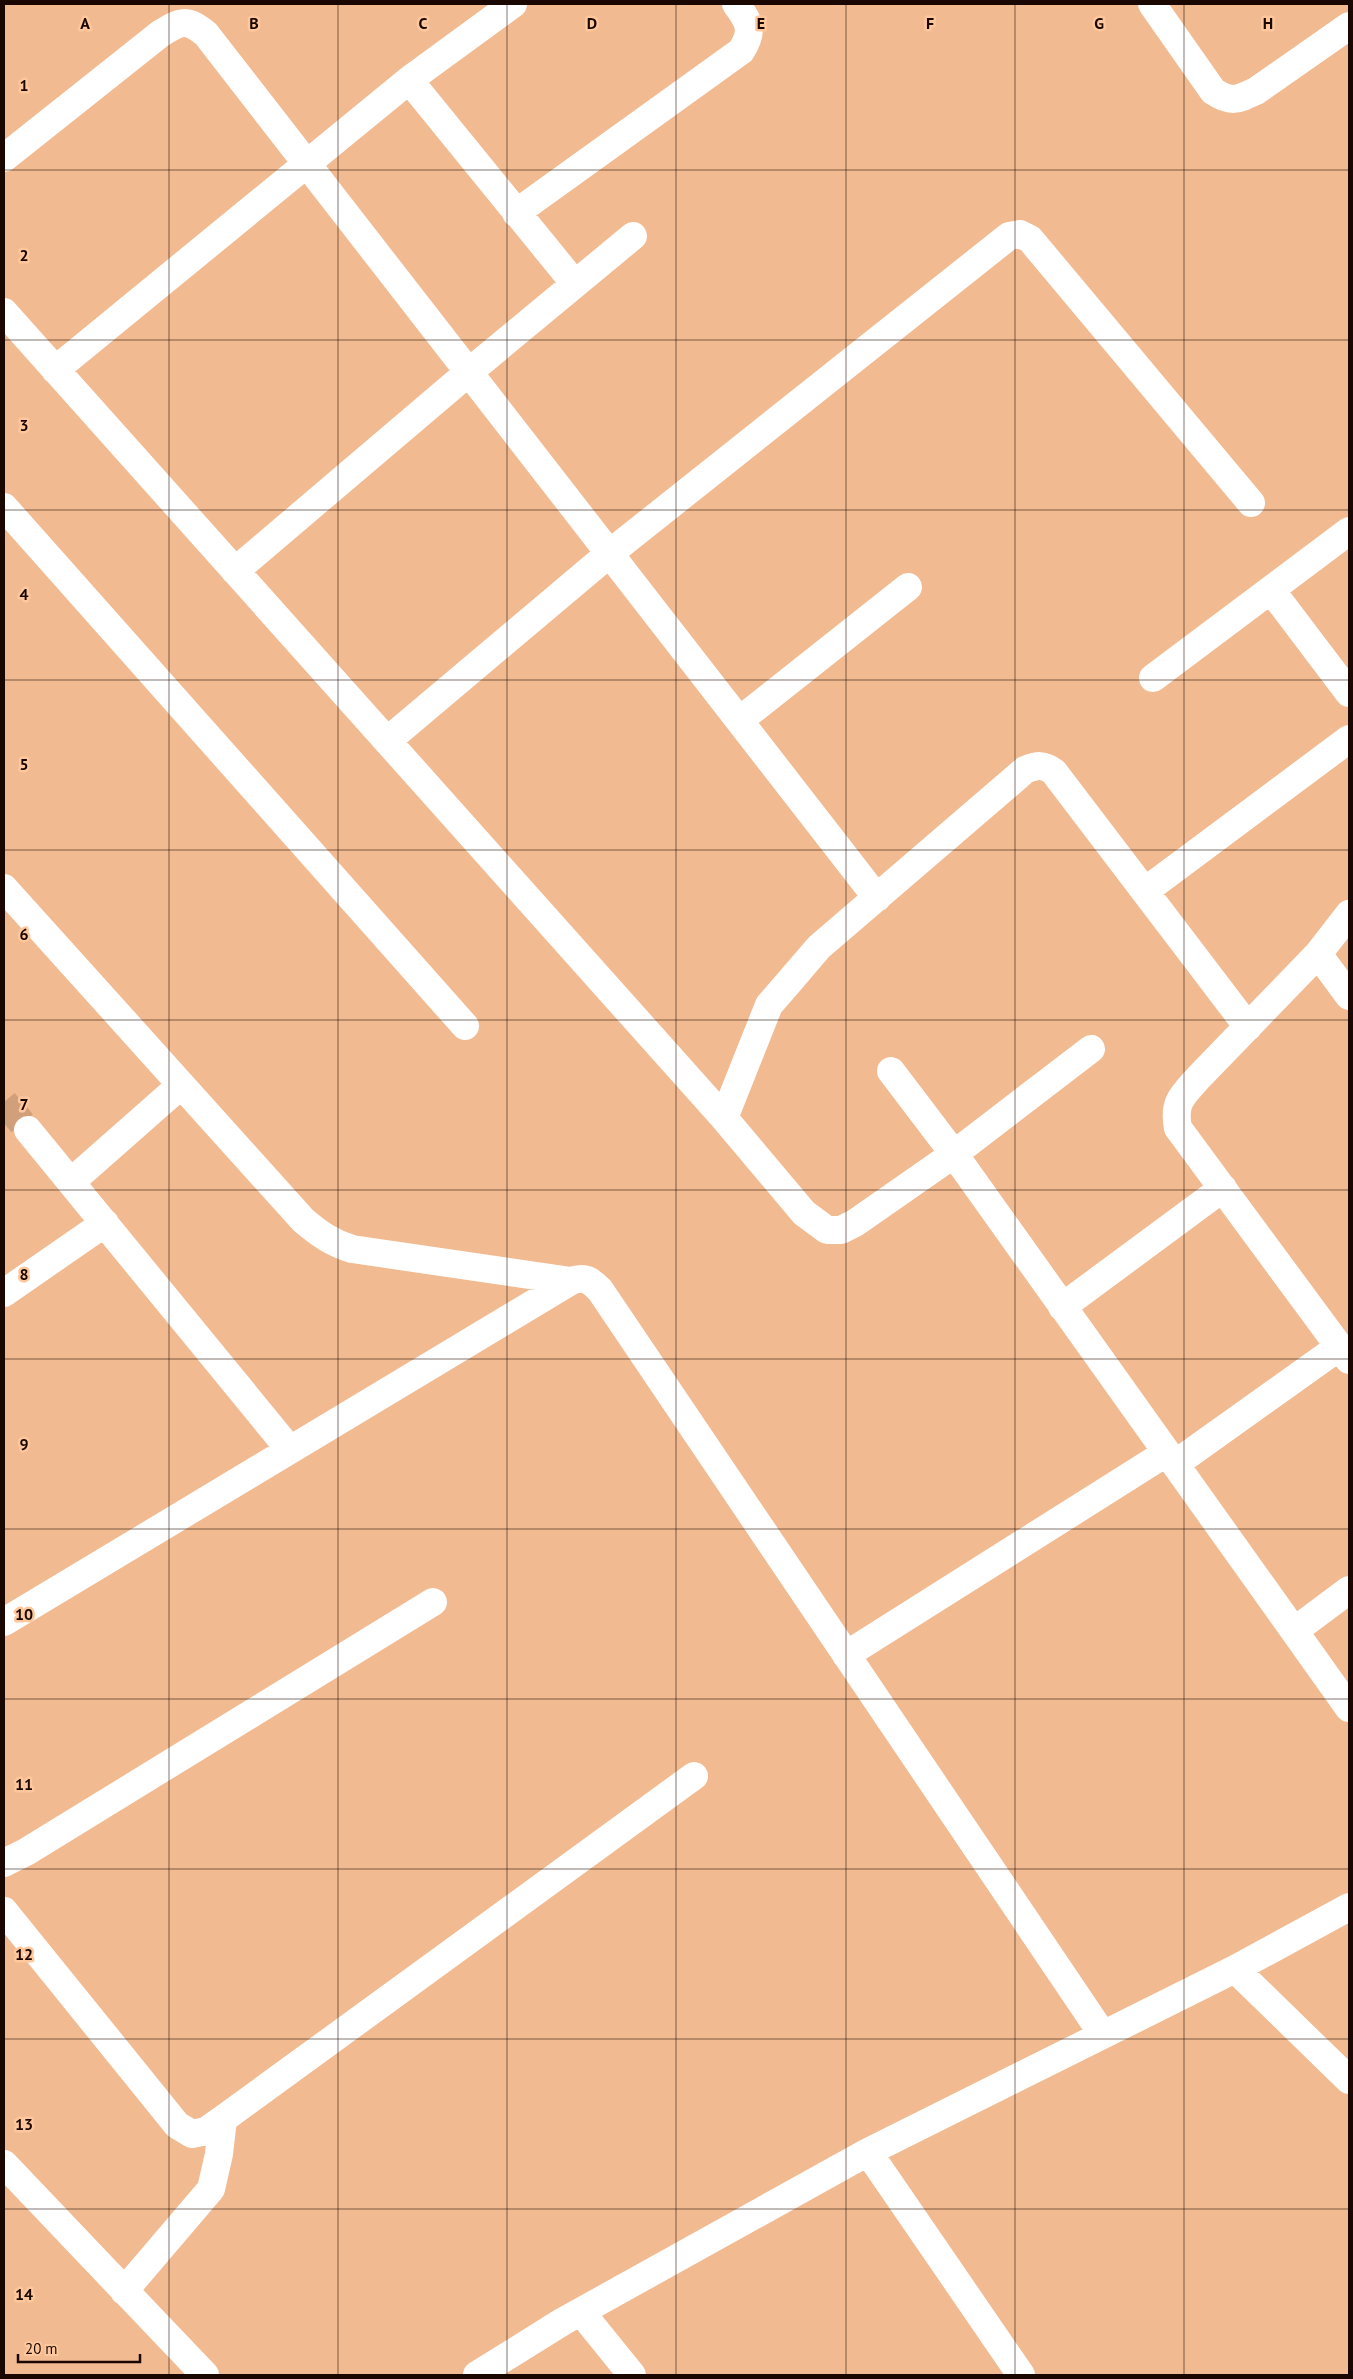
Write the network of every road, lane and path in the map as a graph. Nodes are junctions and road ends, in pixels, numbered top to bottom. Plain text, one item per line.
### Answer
1 (513, 4) edge
2 (736, 4) edge
3 (1152, 4) edge
4 (1349, 26) edge
5 (409, 80) junction
6 (4, 158) edge
7 (306, 163) junction
8 (516, 213) junction
9 (633, 236) dead end
10 (575, 284) junction
11 (4, 312) edge
12 (55, 370) junction
13 (469, 372) junction
14 (1251, 503) dead end
15 (4, 507) edge
16 (1349, 531) edge
17 (610, 554) junction
18 (235, 571) junction
19 (908, 587) dead end
20 (1271, 590) junction
21 (1153, 678) dead end
22 (1349, 693) edge
23 (740, 720) junction
24 (1349, 738) edge
25 (387, 740) junction
26 (4, 888) edge
27 (1145, 891) junction
28 (877, 898) junction
29 (1349, 914) edge
30 (1318, 954) junction
31 (1349, 996) edge
32 (465, 1026) dead end
33 (1248, 1027) junction
34 (1091, 1048) dead end
35 (891, 1071) dead end
36 (181, 1085) junction
37 (724, 1118) junction
38 (28, 1130) tunnel mouth
39 (954, 1154) junction
40 (71, 1182) junction
41 (1223, 1188) junction
42 (105, 1223) junction
43 (571, 1281) junction
44 (4, 1293) edge
45 (1062, 1307) junction
46 (1344, 1354) edge
47 (290, 1450) junction
48 (1170, 1458) junction
49 (1349, 1590) edge
50 (433, 1602) dead end
51 (4, 1622) edge
52 (1294, 1631) junction
53 (846, 1655) junction
54 (1349, 1708) edge
55 (694, 1776) dead end
56 (4, 1863) edge
57 (1349, 1907) edge
58 (4, 1911) edge
59 (1235, 1969) junction
60 (1103, 2034) junction
61 (1349, 2080) edge
62 (223, 2119) junction
63 (868, 2152) junction
64 (4, 2164) edge
65 (124, 2291) junction
66 (580, 2312) junction
67 (205, 2375) edge
68 (477, 2375) edge
69 (632, 2375) edge
70 (1021, 2375) edge

1 - 5 street
2 - 8 street
3 - 4 street
5 - 7 street
5 - 8 street
6 - 7 street
7 - 12 street
7 - 13 street
8 - 10 street
9 - 10 street
10 - 13 street
11 - 12 street
12 - 18 street
13 - 17 street
13 - 18 street
14 - 17 street
15 - 32 street
16 - 20 street
17 - 23 street
17 - 25 street
18 - 25 street
19 - 23 street
20 - 21 street
20 - 22 street
23 - 28 street
24 - 27 street
25 - 37 street
26 - 36 street
27 - 28 street
27 - 33 street
28 - 37 street
29 - 30 street
30 - 31 street
30 - 33 street
33 - 41 street
34 - 39 street
35 - 39 street
36 - 40 street
36 - 43 street
37 - 39 street
38 - 40 street
39 - 45 street
40 - 42 street
41 - 45 street
41 - 46 street
42 - 44 street
42 - 47 street
43 - 47 street
43 - 53 street
45 - 48 street
46 - 48 street
47 - 51 street
48 - 52 street
48 - 53 street
49 - 52 street
50 - 56 street
52 - 54 street
53 - 60 street
55 - 62 street
57 - 59 street
58 - 62 street
59 - 60 street
59 - 61 street
60 - 63 street
62 - 65 street
63 - 66 street
63 - 70 street
64 - 65 street
65 - 67 street
66 - 68 street
66 - 69 street

